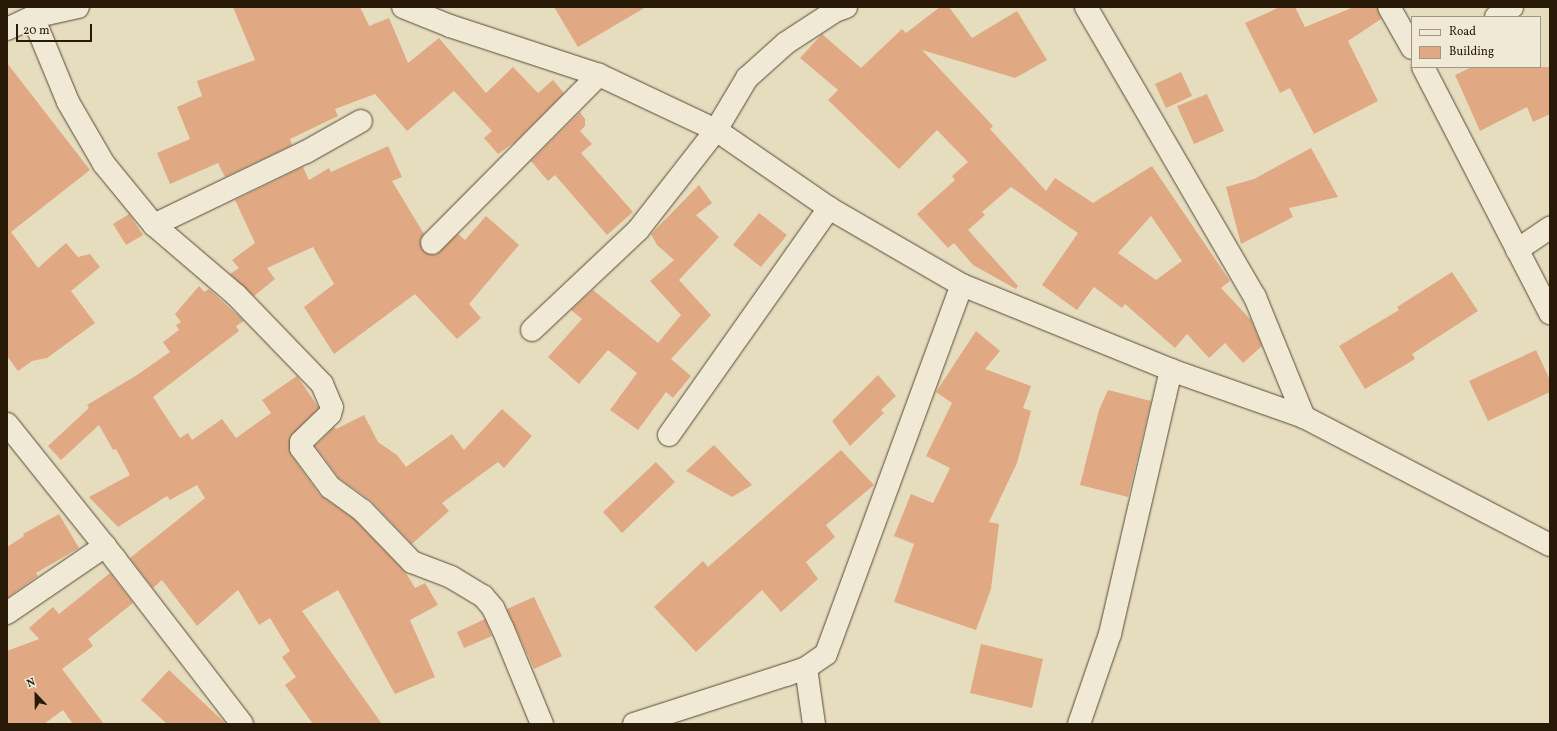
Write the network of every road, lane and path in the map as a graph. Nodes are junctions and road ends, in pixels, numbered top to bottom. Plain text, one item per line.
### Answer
1 (78, 7) edge
2 (403, 7) edge
3 (846, 7) edge
4 (1086, 7) edge
5 (1389, 7) edge
6 (1512, 7) edge
7 (1498, 16) edge
8 (33, 17) junction
9 (7, 29) edge
10 (1411, 46) edge
11 (1424, 68) edge
12 (599, 75) junction
13 (361, 121) dead end
14 (716, 130) junction
15 (829, 208) junction
16 (154, 225) junction
17 (1550, 228) edge
18 (432, 242) dead end
19 (1517, 250) junction
20 (962, 285) junction
21 (1550, 313) edge
22 (532, 330) dead end
23 (1171, 370) junction
24 (1304, 417) junction
25 (7, 424) edge
26 (669, 435) dead end
27 (1550, 545) edge
28 (105, 546) junction
29 (7, 613) edge
30 (806, 668) junction
31 (242, 724) edge
32 (542, 724) edge
33 (634, 724) edge
34 (814, 724) edge
35 (1079, 724) edge

1 - 8 street
2 - 12 street
3 - 14 street
4 - 24 street
5 - 10 street
6 - 7 street
8 - 9 street
8 - 16 street
11 - 19 street
12 - 14 street
12 - 18 street
13 - 16 street
14 - 15 street
14 - 22 street
15 - 20 street
15 - 26 street
16 - 32 street
17 - 19 street
19 - 21 street
20 - 23 street
20 - 30 street
23 - 24 street
23 - 35 street
24 - 27 street
25 - 28 street
28 - 29 street
28 - 31 street
30 - 33 street
30 - 34 street

